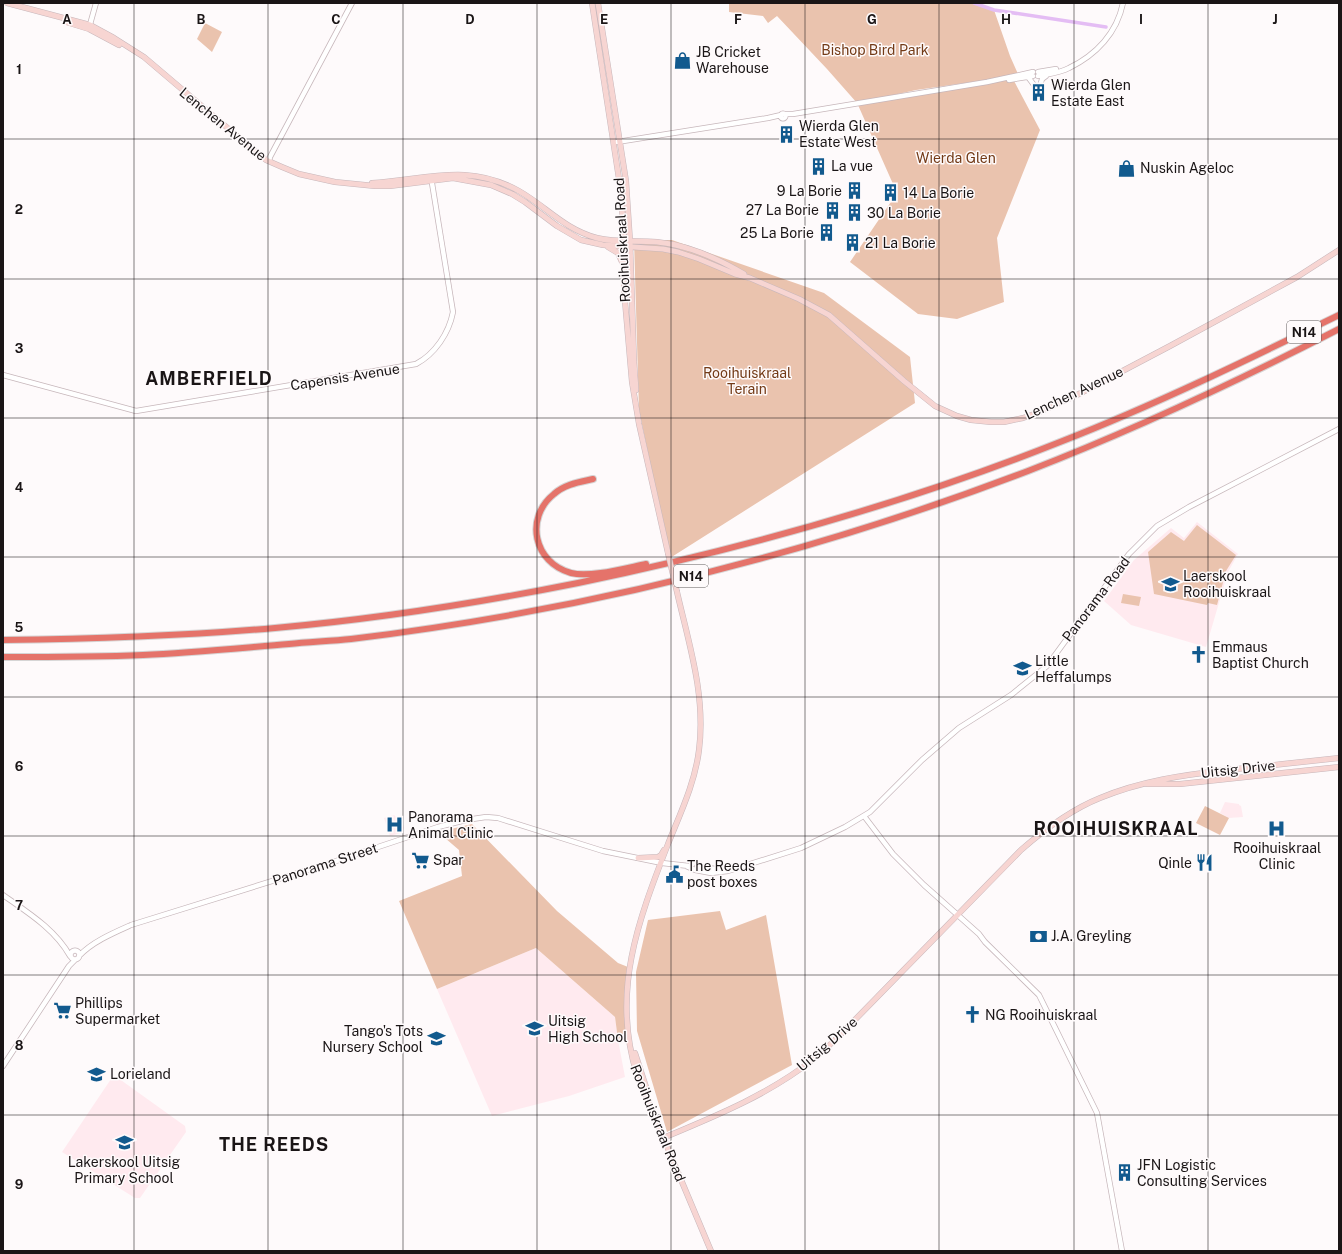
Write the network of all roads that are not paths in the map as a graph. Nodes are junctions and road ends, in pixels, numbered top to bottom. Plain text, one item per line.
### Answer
1 (7, 3) edge
2 (94, 3) edge
3 (352, 3) edge
4 (592, 3) edge
5 (598, 3) edge
6 (1123, 3) edge
7 (88, 27) junction
8 (1073, 66) junction
9 (1049, 74) junction
10 (1034, 75) junction
11 (987, 82) junction
12 (1034, 86) dead end
13 (1040, 86) dead end
14 (620, 142) junction
15 (614, 143) junction
16 (268, 159) junction
17 (432, 178) junction
18 (624, 240) junction
19 (630, 241) junction
20 (603, 245) junction
21 (624, 248) junction
22 (630, 248) junction
23 (1339, 250) edge
24 (623, 269) junction
25 (750, 278) junction
26 (1339, 315) edge
27 (1339, 329) edge
28 (3, 375) edge
29 (1339, 429) edge
30 (641, 430) junction
31 (594, 479) dead end
32 (757, 541) junction
33 (3, 640) edge
34 (3, 658) edge
35 (1339, 758) edge
36 (1339, 767) edge
37 (1138, 784) junction
38 (879, 802) joint
39 (864, 816) junction
40 (670, 841) junction
41 (638, 858) junction
42 (663, 863) junction
43 (3, 895) edge
44 (955, 914) junction
45 (85, 949) junction
46 (73, 955) junction
47 (3, 1066) edge
48 (664, 1136) junction
49 (711, 1251) edge
50 (1122, 1251) edge

1 - 7 main road, Lenchen Avenue
2 - 7 street
3 - 16 street
4 - 15 main road, Rooihuiskraal Road
5 - 14 main road, Rooihuiskraal Road
6 - 8 street
7 - 16 main road, Lenchen Avenue
8 - 9 street
8 - 10 street
9 - 10 street
9 - 13 street
10 - 11 street
10 - 11 street
10 - 12 street
11 - 14 street
14 - 15 street
14 - 19 main road, Rooihuiskraal Road
15 - 18 main road, Rooihuiskraal Road
16 - 17 main road, Lenchen Avenue
17 - 18 main road, Lenchen Avenue
17 - 20 main road, Lenchen Avenue
17 - 28 street, Capensis Avenue
18 - 19 main road, Lenchen Avenue
18 - 21 main road, Rooihuiskraal Road
19 - 22 main road, Rooihuiskraal Road
19 - 25 main road, Lenchen Avenue
20 - 21 main road, Lenchen Avenue
20 - 24 main road
21 - 22 main road, Lenchen Avenue
21 - 24 main road, Rooihuiskraal Road
22 - 25 main road, Lenchen Avenue
22 - 30 main road, Rooihuiskraal Road
23 - 25 main road, Lenchen Avenue
24 - 30 main road, Rooihuiskraal Road
26 - 32 highway, N14
27 - 34 highway, N14
29 - 38 street, Panorama Road
30 - 40 main road, Rooihuiskraal Road, bridge
31 - 32 highway
32 - 33 highway, N14
35 - 37 main road, Uitsig Drive
36 - 37 main road, Uitsig Drive
37 - 44 main road, Uitsig Drive
38 - 39 street, Panorama Street
39 - 42 street, Panorama Street
39 - 44 street
40 - 41 main road
40 - 42 main road, Rooihuiskraal Road
41 - 42 street, Panorama Street
41 - 45 street, Panorama Street
42 - 48 main road, Rooihuiskraal Road
43 - 46 street
44 - 48 main road, Uitsig Drive
44 - 50 street
45 - 46 street, Panorama Street
45 - 46 street, Panorama Street
46 - 47 street
48 - 49 main road, Rooihuiskraal Road

